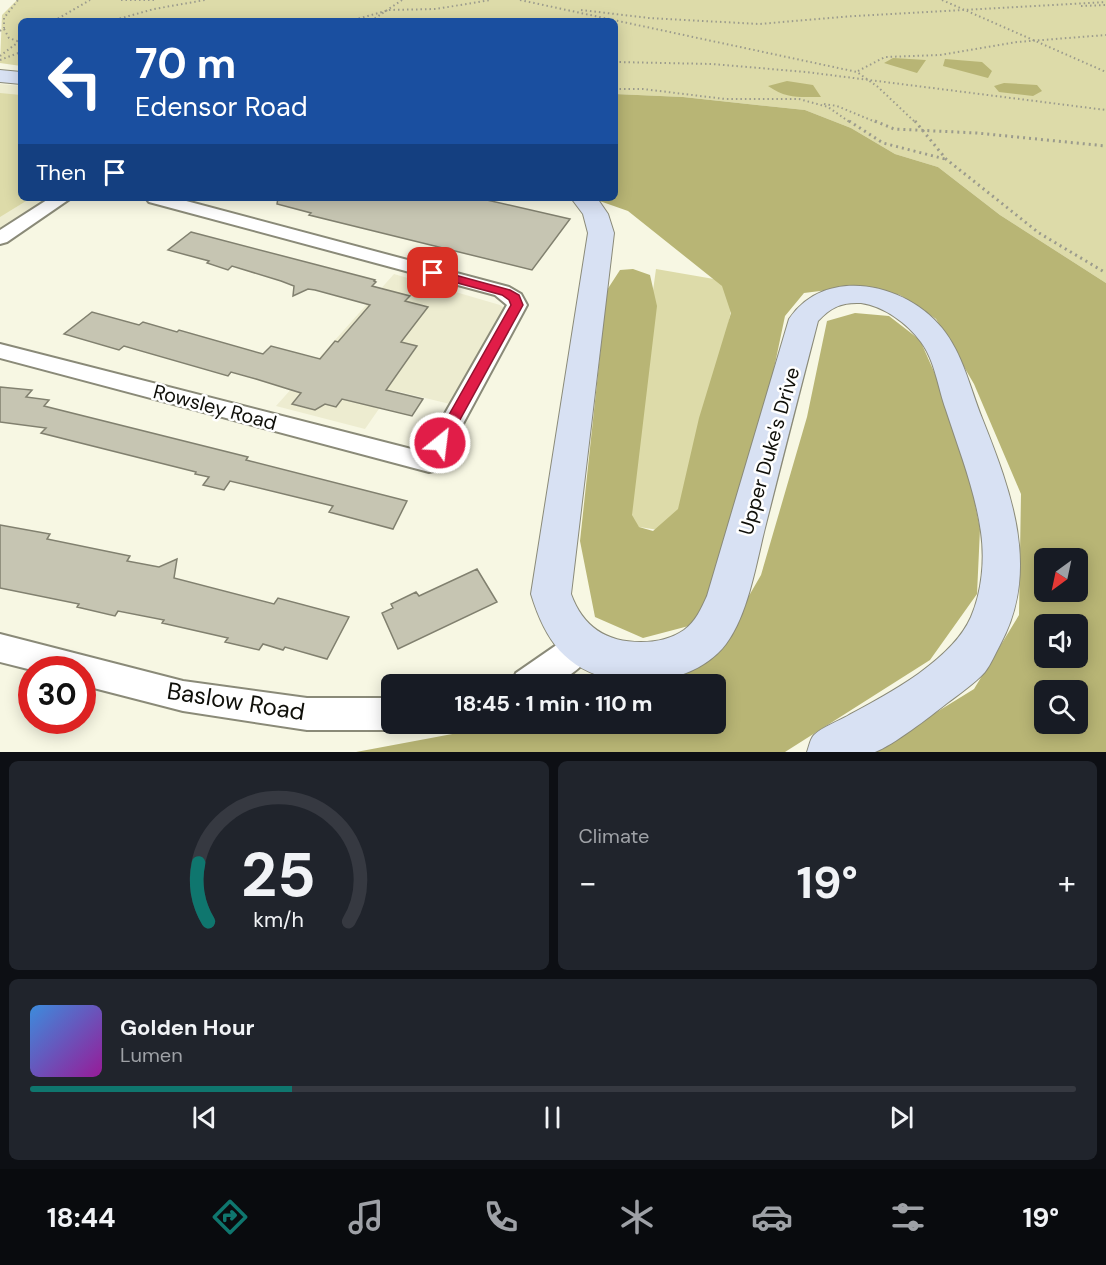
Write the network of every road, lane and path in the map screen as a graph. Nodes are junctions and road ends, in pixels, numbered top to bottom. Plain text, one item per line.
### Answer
1 (18, 0) edge
2 (90, 0) edge
3 (121, 0) edge
4 (158, 0) edge
5 (205, 0) edge
6 (402, 0) edge
7 (490, 0) edge
8 (520, 0) edge
9 (942, 0) edge
10 (1106, 3) edge
11 (560, 8) junction
12 (389, 10) junction
13 (967, 11) junction
14 (59, 18) edge
15 (122, 18) edge
16 (361, 18) edge
17 (376, 18) edge
18 (606, 18) edge
19 (618, 20) edge
20 (4, 28) junction
21 (0, 31) edge
22 (1106, 35) edge
23 (18, 40) edge
24 (1033, 41) junction
25 (18, 43) edge
26 (18, 53) edge
27 (0, 58) edge
28 (618, 62) edge
29 (857, 72) junction
30 (1106, 72) edge
31 (0, 76) edge
32 (18, 78) edge
33 (871, 79) junction
34 (618, 89) edge
35 (821, 104) junction
36 (1106, 110) edge
37 (923, 130) junction
38 (1106, 146) edge
39 (946, 159) junction
40 (57, 201) edge
41 (166, 201) edge
42 (586, 201) edge
43 (0, 238) edge
44 (1106, 273) edge
45 (0, 351) edge
46 (582, 645) junction
47 (0, 648) edge
48 (31, 656) edge
49 (96, 673) edge
50 (542, 674) edge
51 (381, 714) edge
52 (830, 752) edge

1 - 20 path
2 - 14 path
3 - 4 path
5 - 15 path
6 - 12 path
7 - 12 path
8 - 11 path
9 - 13 path
10 - 13 path
11 - 13 path
11 - 18 path
12 - 16 path
12 - 17 path
13 - 24 path
19 - 29 path
20 - 21 path
20 - 23 path
22 - 24 path
24 - 29 path
24 - 30 path
25 - 27 path
26 - 27 path
28 - 33 path
29 - 33 path
31 - 32 main road
33 - 36 path
33 - 37 path
34 - 35 path
35 - 37 path
35 - 39 path
37 - 38 path
37 - 39 path
39 - 44 path
40 - 43 street
41 - 45 street, Rowsley Road
42 - 46 main road, Upper Duke's Drive
46 - 50 street
46 - 52 main road, Upper Duke's Drive
47 - 48 street, Baslow Road
49 - 51 street, Baslow Road

